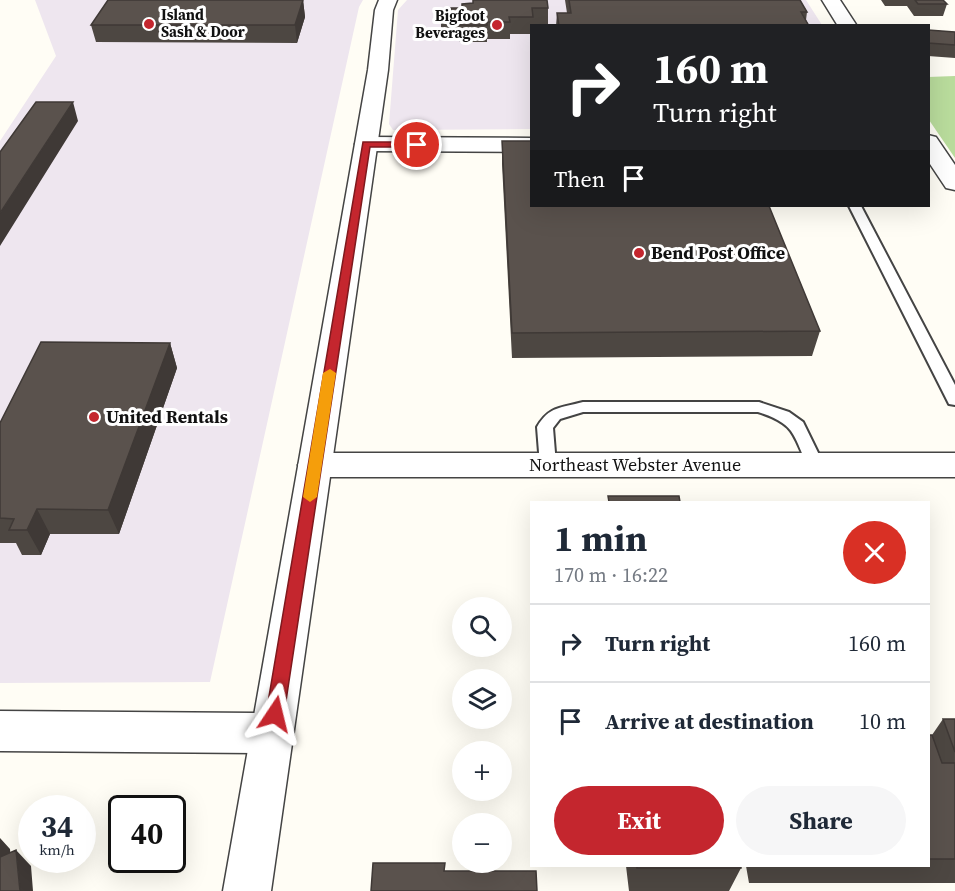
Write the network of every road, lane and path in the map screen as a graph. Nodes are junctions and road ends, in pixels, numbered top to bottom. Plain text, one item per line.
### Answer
1 (388, 0) edge
2 (831, 0) edge
3 (847, 24) edge
4 (366, 144) junction
5 (930, 145) edge
6 (530, 146) edge
7 (955, 183) edge
8 (856, 207) edge
9 (955, 400) edge
10 (315, 465) junction
11 (548, 465) junction
12 (816, 465) junction
13 (955, 465) edge
14 (0, 730) edge
15 (272, 733) junction
16 (247, 891) edge

1 - 4 street
2 - 3 street
4 - 6 street
4 - 10 street
5 - 7 street
8 - 9 lane
10 - 11 street, Northeast Webster Avenue
10 - 15 street
11 - 12 street, Northeast Webster Avenue
11 - 12 lane
12 - 13 street, Northeast Webster Avenue
14 - 15 street
15 - 16 street

